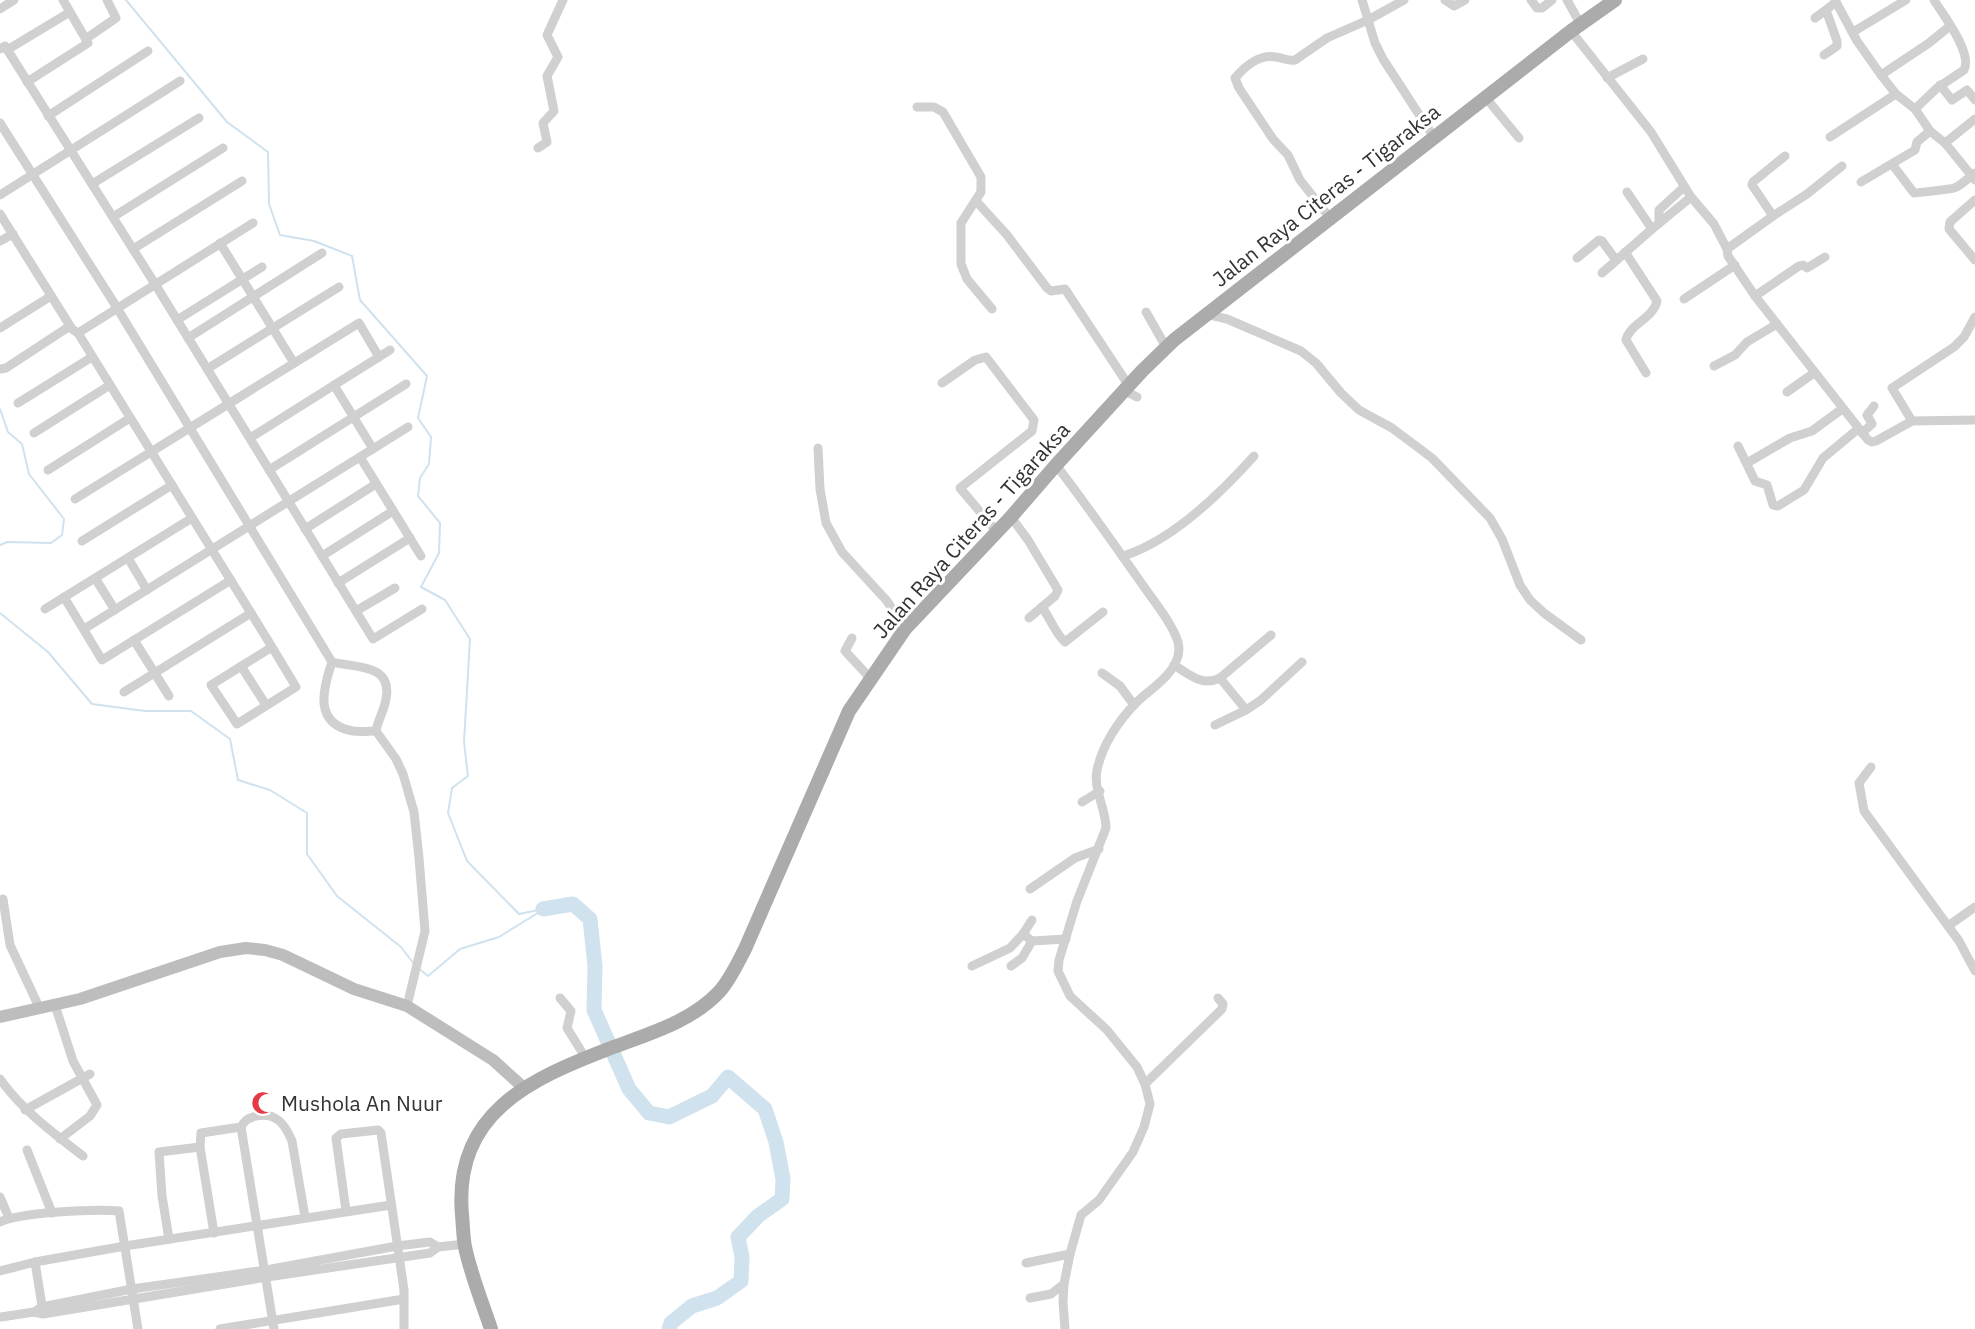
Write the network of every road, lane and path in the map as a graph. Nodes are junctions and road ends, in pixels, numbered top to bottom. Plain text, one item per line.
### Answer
1 (14, 0) edge
2 (63, 0) edge
3 (107, 0) edge
4 (563, 0) edge
5 (1362, 0) edge
6 (1404, 0) edge
7 (1445, 0) edge
8 (1466, 0) edge
9 (1531, 0) edge
10 (1552, 0) edge
11 (1567, 0) edge
12 (1615, 0) edge
13 (1906, 0) edge
14 (1934, 0) edge
15 (1835, 1) edge
16 (0, 9) edge
17 (1826, 10) junction
18 (70, 12) junction
19 (1815, 18) dead end
20 (1368, 20) junction
21 (1950, 26) junction
22 (1576, 28) junction
23 (1852, 32) junction
24 (87, 38) junction
25 (3, 46) edge
26 (148, 51) dead end
27 (1824, 55) dead end
28 (1643, 59) dead end
29 (1881, 75) junction
30 (1607, 78) junction
31 (180, 81) dead end
32 (27, 82) junction
33 (1940, 85) junction
34 (1896, 94) junction
35 (1486, 98) junction
36 (1975, 100) edge
37 (917, 107) dead end
38 (1915, 110) junction
39 (48, 116) junction
40 (199, 118) dead end
41 (1975, 119) edge
42 (0, 123) edge
43 (1930, 131) junction
44 (1830, 137) dead end
45 (1519, 138) dead end
46 (1435, 139) junction
47 (1945, 143) junction
48 (223, 148) dead end
49 (538, 148) dead end
50 (69, 150) junction
51 (1785, 156) dead end
52 (1892, 164) junction
53 (1842, 166) dead end
54 (31, 174) junction
55 (1974, 176) edge
56 (242, 181) dead end
57 (1861, 183) dead end
58 (92, 184) junction
59 (1684, 187) junction
60 (1627, 192) dead end
61 (0, 195) edge
62 (1691, 197) junction
63 (1975, 200) edge
64 (977, 202) junction
65 (0, 213) edge
66 (1773, 216) junction
67 (113, 217) junction
68 (1330, 218) junction
69 (253, 223) dead end
70 (1655, 226) junction
71 (13, 234) junction
72 (0, 241) edge
73 (220, 243) junction
74 (133, 249) junction
75 (1727, 249) junction
76 (1625, 252) junction
77 (322, 253) dead end
78 (1825, 257) dead end
79 (1577, 258) dead end
80 (1616, 260) junction
81 (1975, 260) edge
82 (1735, 265) junction
83 (262, 267) dead end
84 (1602, 273) dead end
85 (242, 279) junction
86 (155, 284) junction
87 (339, 287) dead end
88 (51, 296) junction
89 (1755, 296) junction
90 (253, 297) junction
91 (1684, 299) dead end
92 (118, 309) junction
93 (992, 309) dead end
94 (1146, 312) dead end
95 (1206, 314) junction
96 (1975, 317) edge
97 (177, 320) junction
98 (1777, 324) junction
99 (70, 326) junction
100 (0, 327) edge
101 (272, 328) junction
102 (78, 333) junction
103 (188, 338) junction
104 (1166, 347) junction
105 (390, 350) dead end
106 (92, 357) junction
107 (379, 357) junction
108 (294, 363) junction
109 (1714, 366) dead end
110 (0, 369) edge
111 (207, 369) junction
112 (1646, 373) dead end
113 (1814, 373) junction
114 (942, 383) dead end
115 (406, 384) dead end
116 (110, 385) junction
117 (334, 386) junction
118 (1130, 391) junction
119 (1787, 392) dead end
120 (18, 403) dead end
121 (228, 404) junction
122 (1874, 406) dead end
123 (1842, 409) junction
124 (353, 417) junction
125 (130, 418) junction
126 (1975, 420) edge
127 (1912, 421) junction
128 (408, 427) dead end
129 (189, 429) junction
130 (1860, 431) junction
131 (34, 433) dead end
132 (249, 438) junction
133 (1738, 446) dead end
134 (818, 448) dead end
135 (373, 449) junction
136 (151, 452) junction
137 (1254, 456) dead end
138 (360, 457) junction
139 (1747, 463) junction
140 (1056, 465) junction
141 (48, 470) dead end
142 (269, 470) junction
143 (172, 484) junction
144 (376, 484) junction
145 (75, 499) dead end
146 (289, 502) junction
147 (393, 511) junction
148 (1011, 517) junction
149 (192, 518) junction
150 (248, 526) junction
151 (305, 529) junction
152 (997, 532) junction
153 (410, 538) junction
154 (82, 541) dead end
155 (211, 549) junction
156 (322, 556) junction
157 (421, 556) dead end
158 (1123, 556) junction
159 (128, 558) junction
160 (95, 578) junction
161 (231, 580) junction
162 (338, 583) junction
163 (395, 588) dead end
164 (147, 590) junction
165 (64, 597) junction
166 (1042, 607) junction
167 (45, 609) dead end
168 (422, 609) dead end
169 (116, 610) junction
170 (356, 611) junction
171 (1102, 612) dead end
172 (251, 613) junction
173 (1029, 618) dead end
174 (84, 629) junction
175 (905, 629) junction
176 (1272, 635) dead end
177 (852, 638) dead end
178 (134, 640) junction
179 (1581, 640) dead end
180 (272, 647) junction
181 (332, 662) junction
182 (1302, 662) dead end
183 (1174, 664) junction
184 (241, 666) junction
185 (155, 673) junction
186 (1102, 673) dead end
187 (1220, 678) junction
188 (871, 679) junction
189 (124, 693) dead end
190 (169, 696) dead end
191 (266, 705) junction
192 (1134, 705) junction
193 (1246, 710) junction
194 (1215, 725) dead end
195 (376, 731) junction
196 (1871, 767) dead end
197 (1100, 791) junction
198 (1082, 802) dead end
199 (1099, 849) junction
200 (1030, 889) dead end
201 (3, 899) dead end
202 (1975, 907) edge
203 (1032, 920) dead end
204 (1948, 926) junction
205 (1023, 934) junction
206 (1066, 939) junction
207 (1032, 941) junction
208 (10, 945) junction
209 (0, 947) edge
210 (972, 966) dead end
211 (1011, 966) dead end
212 (1975, 971) edge
213 (560, 998) dead end
214 (1218, 998) dead end
215 (55, 1005) junction
216 (407, 1006) junction
217 (39, 1007) junction
218 (0, 1017) edge
219 (589, 1056) junction
220 (85, 1076) junction
221 (0, 1079) edge
222 (1145, 1084) junction
223 (524, 1088) junction
224 (25, 1110) junction
225 (241, 1127) junction
226 (60, 1139) junction
227 (200, 1147) junction
228 (27, 1150) dead end
229 (83, 1156) dead end
230 (0, 1197) edge
231 (391, 1205) junction
232 (346, 1211) junction
233 (52, 1213) junction
234 (305, 1217) junction
235 (4, 1220) edge
236 (258, 1226) junction
237 (214, 1233) junction
238 (170, 1239) junction
239 (465, 1244) junction
240 (125, 1246) junction
241 (397, 1246) junction
242 (438, 1247) junction
243 (1070, 1254) junction
244 (399, 1257) junction
245 (35, 1262) junction
246 (1026, 1263) dead end
247 (0, 1271) edge
248 (267, 1273) junction
249 (1064, 1284) junction
250 (133, 1294) junction
251 (1030, 1298) dead end
252 (404, 1299) junction
253 (40, 1311) junction
254 (1, 1315) edge
255 (274, 1324) edge
256 (3, 1329) edge
257 (138, 1329) edge
258 (220, 1329) edge
259 (404, 1329) edge
260 (491, 1329) edge
261 (1065, 1329) edge

1 - 16 street
2 - 18 street
3 - 24 street
4 - 49 street
5 - 20 street
6 - 20 street
7 - 8 street
9 - 10 street
11 - 22 street
12 - 22 main road, Jalan Raya Citeras - Tigaraksa
13 - 23 street
14 - 21 street
15 - 17 street
15 - 23 street
17 - 19 street
17 - 27 street
18 - 24 street
18 - 25 street
20 - 46 street
20 - 68 street
21 - 29 street
21 - 33 street
22 - 30 street
22 - 35 main road, Jalan Raya Citeras - Tigaraksa
23 - 29 street
24 - 32 street
25 - 32 street
26 - 39 street
28 - 30 street
29 - 34 street
30 - 59 street
31 - 50 street
32 - 39 street
33 - 36 street
33 - 38 street
34 - 38 street
34 - 44 street
35 - 45 street
35 - 46 main road, Jalan Raya Citeras - Tigaraksa
37 - 64 street
38 - 43 street
39 - 50 street
40 - 58 street
41 - 47 street
42 - 54 street
43 - 47 street
43 - 52 street
46 - 68 main road, Jalan Raya Citeras - Tigaraksa
47 - 55 street
48 - 67 street
50 - 54 street
50 - 58 street
51 - 66 street
52 - 55 street
52 - 57 street
53 - 66 street
54 - 61 street
54 - 92 street
56 - 74 street
58 - 67 street
59 - 62 street
59 - 70 street
60 - 70 street
62 - 70 street
62 - 75 street
63 - 81 street
64 - 93 street
64 - 118 street
65 - 71 street
66 - 75 street
67 - 74 street
68 - 95 main road, Jalan Raya Citeras - Tigaraksa
69 - 73 street
70 - 76 street
71 - 72 street
71 - 88 street
73 - 85 street
73 - 86 street
74 - 86 street
75 - 82 street
76 - 80 street
76 - 112 street
77 - 90 street
78 - 89 street
79 - 80 street
80 - 84 street
82 - 89 street
82 - 91 street
83 - 85 street
85 - 90 street
85 - 97 street
86 - 92 street
86 - 97 street
87 - 101 street
88 - 99 street
88 - 100 street
89 - 98 street
90 - 101 street
90 - 103 street
92 - 102 street
92 - 129 street
94 - 104 street
95 - 104 main road, Jalan Raya Citeras - Tigaraksa
95 - 179 street
96 - 127 street
97 - 103 street
98 - 109 street
98 - 113 street
99 - 102 street
99 - 110 street
101 - 108 street
101 - 111 street
102 - 106 street
103 - 111 street
104 - 118 main road, Jalan Raya Citeras - Tigaraksa
105 - 107 street
106 - 116 street
106 - 120 street
107 - 108 street
107 - 117 street
108 - 121 street
111 - 121 street
113 - 119 street
113 - 123 street
114 - 152 street
115 - 124 street
116 - 125 street
116 - 131 street
117 - 124 street
117 - 132 street
118 - 140 main road, Jalan Raya Citeras - Tigaraksa
121 - 129 street
121 - 132 street
122 - 130 street
123 - 130 street
123 - 139 street
124 - 135 street
124 - 142 street
125 - 136 street
125 - 141 street
126 - 127 street
127 - 130 street
128 - 135 street
129 - 136 street
129 - 150 street
130 - 139 street
132 - 142 street
133 - 139 street
134 - 175 street
135 - 138 street
136 - 143 street
136 - 145 street
137 - 158 street
138 - 144 street
138 - 146 street
140 - 148 main road, Jalan Raya Citeras - Tigaraksa
140 - 158 street
142 - 146 street
143 - 149 street
143 - 154 street
144 - 147 street
144 - 151 street
146 - 150 street
146 - 151 street
147 - 153 street
147 - 156 street
148 - 152 main road, Jalan Raya Citeras - Tigaraksa
148 - 166 street
149 - 155 street
149 - 159 street
150 - 155 street
150 - 181 street
151 - 156 street
152 - 175 main road, Jalan Raya Citeras - Tigaraksa
153 - 157 street
153 - 162 street
155 - 161 street
155 - 164 street
156 - 162 street
158 - 183 street
159 - 160 street
159 - 164 street
160 - 165 street
160 - 169 street
161 - 172 street
161 - 178 street
162 - 170 street
163 - 170 street
164 - 169 street
165 - 167 street
165 - 174 street
166 - 171 street
166 - 173 street
168 - 170 street
169 - 174 street
172 - 180 street
172 - 185 street
174 - 178 street
175 - 188 main road, Jalan Raya Citeras - Tigaraksa
176 - 187 street
177 - 188 street
178 - 185 street
180 - 184 street
180 - 191 street
181 - 195 street
181 - 195 street
182 - 193 street
183 - 187 street
183 - 192 street
184 - 191 street
184 - 191 street
185 - 189 street
185 - 190 street
186 - 192 street
187 - 193 street
188 - 219 main road, Jalan Raya Citeras - Tigaraksa
192 - 197 street
193 - 194 street
195 - 216 street
196 - 204 street
197 - 198 street
197 - 199 street
199 - 200 street
199 - 206 street
201 - 208 street
202 - 204 street
203 - 205 street
204 - 212 street
205 - 207 street
205 - 210 street
206 - 207 street
206 - 222 street
207 - 211 street
208 - 209 street
208 - 217 street
213 - 219 street
214 - 222 street
215 - 216 street
215 - 217 street
215 - 220 street
216 - 223 street
217 - 218 street
219 - 223 main road, Jalan Raya Citeras - Tigaraksa
220 - 224 street
220 - 226 street
221 - 224 street
222 - 243 street
223 - 239 main road, Jalan Raya Citeras - Tigaraksa
224 - 226 street
225 - 227 street
225 - 234 street
225 - 236 street
226 - 229 street
227 - 237 street
227 - 238 street
228 - 233 street
230 - 235 street
231 - 232 street
231 - 232 street
231 - 241 street
232 - 234 street
233 - 235 street
233 - 240 street
234 - 236 street
236 - 237 street
236 - 248 street
237 - 238 street
238 - 240 street
239 - 242 street
239 - 260 main road, Jalan Raya Citeras - Tigaraksa
240 - 245 street
240 - 250 street
241 - 242 street
241 - 244 street
241 - 248 street
242 - 244 street
243 - 246 street
243 - 249 street
244 - 248 street
244 - 252 street
245 - 247 street
245 - 253 street
248 - 250 street
248 - 255 street
249 - 251 street
249 - 261 street
250 - 253 street
250 - 257 street
252 - 255 street
252 - 259 street
253 - 254 street
254 - 256 street
255 - 258 street

